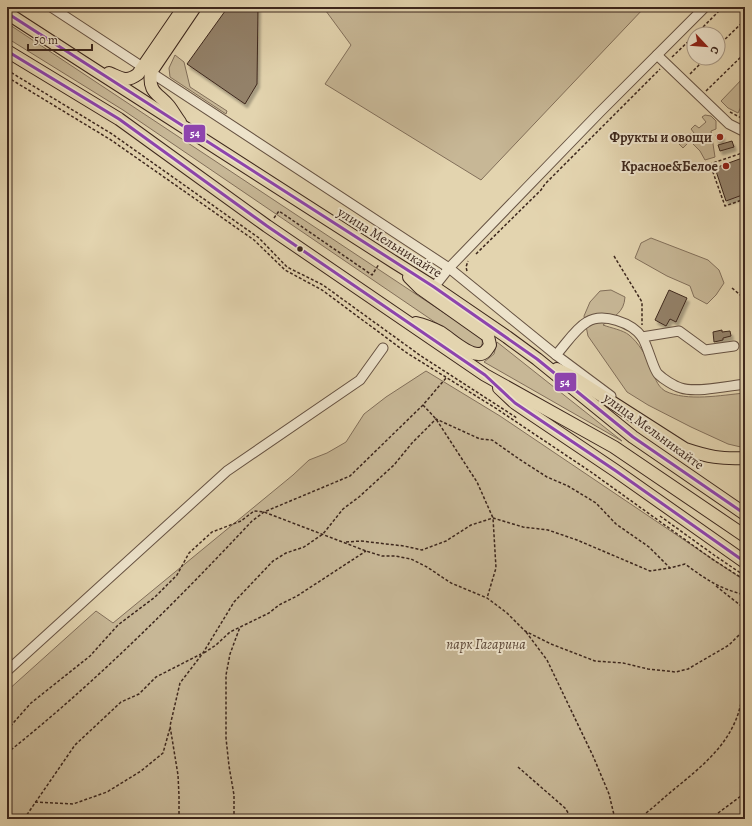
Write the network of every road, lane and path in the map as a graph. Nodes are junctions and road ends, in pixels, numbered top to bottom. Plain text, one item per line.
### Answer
1 (51, 7) edge
2 (184, 7) edge
3 (195, 7) edge
4 (705, 7) edge
5 (723, 7) edge
6 (7, 13) edge
7 (745, 20) edge
8 (704, 26) edge
9 (726, 38) edge
10 (686, 43) edge
11 (7, 51) edge
12 (745, 53) edge
13 (657, 55) junction
14 (665, 63) junction
15 (698, 66) edge
16 (92, 68) junction
17 (7, 70) edge
18 (147, 70) junction
19 (690, 74) dead end
20 (7, 77) edge
21 (706, 91) dead end
22 (745, 104) edge
23 (743, 119) dead end
24 (183, 126) junction
25 (745, 132) edge
26 (745, 152) edge
27 (745, 199) edge
28 (267, 226) junction
29 (384, 236) dead end
30 (474, 256) dead end
31 (614, 256) dead end
32 (389, 259) junction
33 (449, 268) junction
34 (434, 287) junction
35 (732, 288) dead end
36 (745, 298) edge
37 (404, 320) junction
38 (642, 337) junction
39 (734, 346) dead end
40 (383, 348) dead end
41 (556, 355) junction
42 (537, 359) junction
43 (485, 375) junction
44 (446, 378) junction
45 (745, 384) edge
46 (423, 405) junction
47 (436, 419) junction
48 (521, 420) dead end
49 (645, 422) junction
50 (745, 458) edge
51 (264, 512) junction
52 (656, 513) dead end
53 (745, 514) edge
54 (493, 518) junction
55 (323, 534) junction
56 (745, 536) edge
57 (344, 542) junction
58 (366, 551) junction
59 (745, 562) edge
60 (670, 568) junction
61 (745, 576) edge
62 (745, 580) edge
63 (713, 584) junction
64 (745, 595) edge
65 (487, 598) junction
66 (745, 609) edge
67 (240, 627) junction
68 (745, 629) edge
69 (525, 631) junction
70 (745, 636) edge
71 (203, 653) junction
72 (7, 671) edge
73 (170, 726) junction
74 (7, 730) edge
75 (7, 753) edge
76 (518, 767) dead end
77 (745, 793) edge
78 (34, 802) junction
79 (24, 819) edge
80 (179, 819) edge
81 (234, 819) edge
82 (572, 819) edge
83 (615, 819) edge
84 (638, 819) edge
85 (710, 819) edge

1 - 18 lane
2 - 18 main road
3 - 18 main road
4 - 13 lane
5 - 8 path
6 - 16 main road, улица Мельникайте
7 - 9 path
10 - 14 path
11 - 28 main road
12 - 21 path
13 - 14 lane
13 - 33 lane
14 - 25 lane
14 - 30 path
15 - 19 path
16 - 18 main road
16 - 24 main road, улица Мельникайте
17 - 48 path
18 - 24 main road
18 - 33 lane
20 - 44 path
22 - 23 path
24 - 32 main road, улица Мельникайте
26 - 27 path
28 - 32 path
28 - 37 main road
29 - 32 path
31 - 38 path
32 - 34 main road, улица Мельникайте
32 - 37 main road
33 - 34 lane
33 - 41 lane
34 - 42 main road, улица Мельникайте
35 - 36 path
37 - 43 main road
38 - 39 lane
38 - 41 lane
38 - 45 lane
40 - 72 lane
41 - 49 lane
42 - 49 main road
42 - 53 main road, улица Мельникайте
43 - 56 main road
43 - 59 main road
44 - 46 path
44 - 62 path
46 - 47 path
46 - 51 path
47 - 54 path
47 - 55 path
47 - 60 path
49 - 50 main road
51 - 55 path
51 - 74 path
51 - 75 path
52 - 61 path
54 - 57 path
54 - 60 path
54 - 65 path
55 - 57 path
55 - 71 path
57 - 58 path
58 - 65 path
58 - 67 path
60 - 63 path
63 - 64 path
63 - 66 path
65 - 69 path
67 - 71 path
67 - 81 path
68 - 69 path
69 - 83 path
70 - 84 path
71 - 73 path
71 - 78 path
73 - 78 path
73 - 80 path
76 - 82 path
77 - 85 path
78 - 79 path

